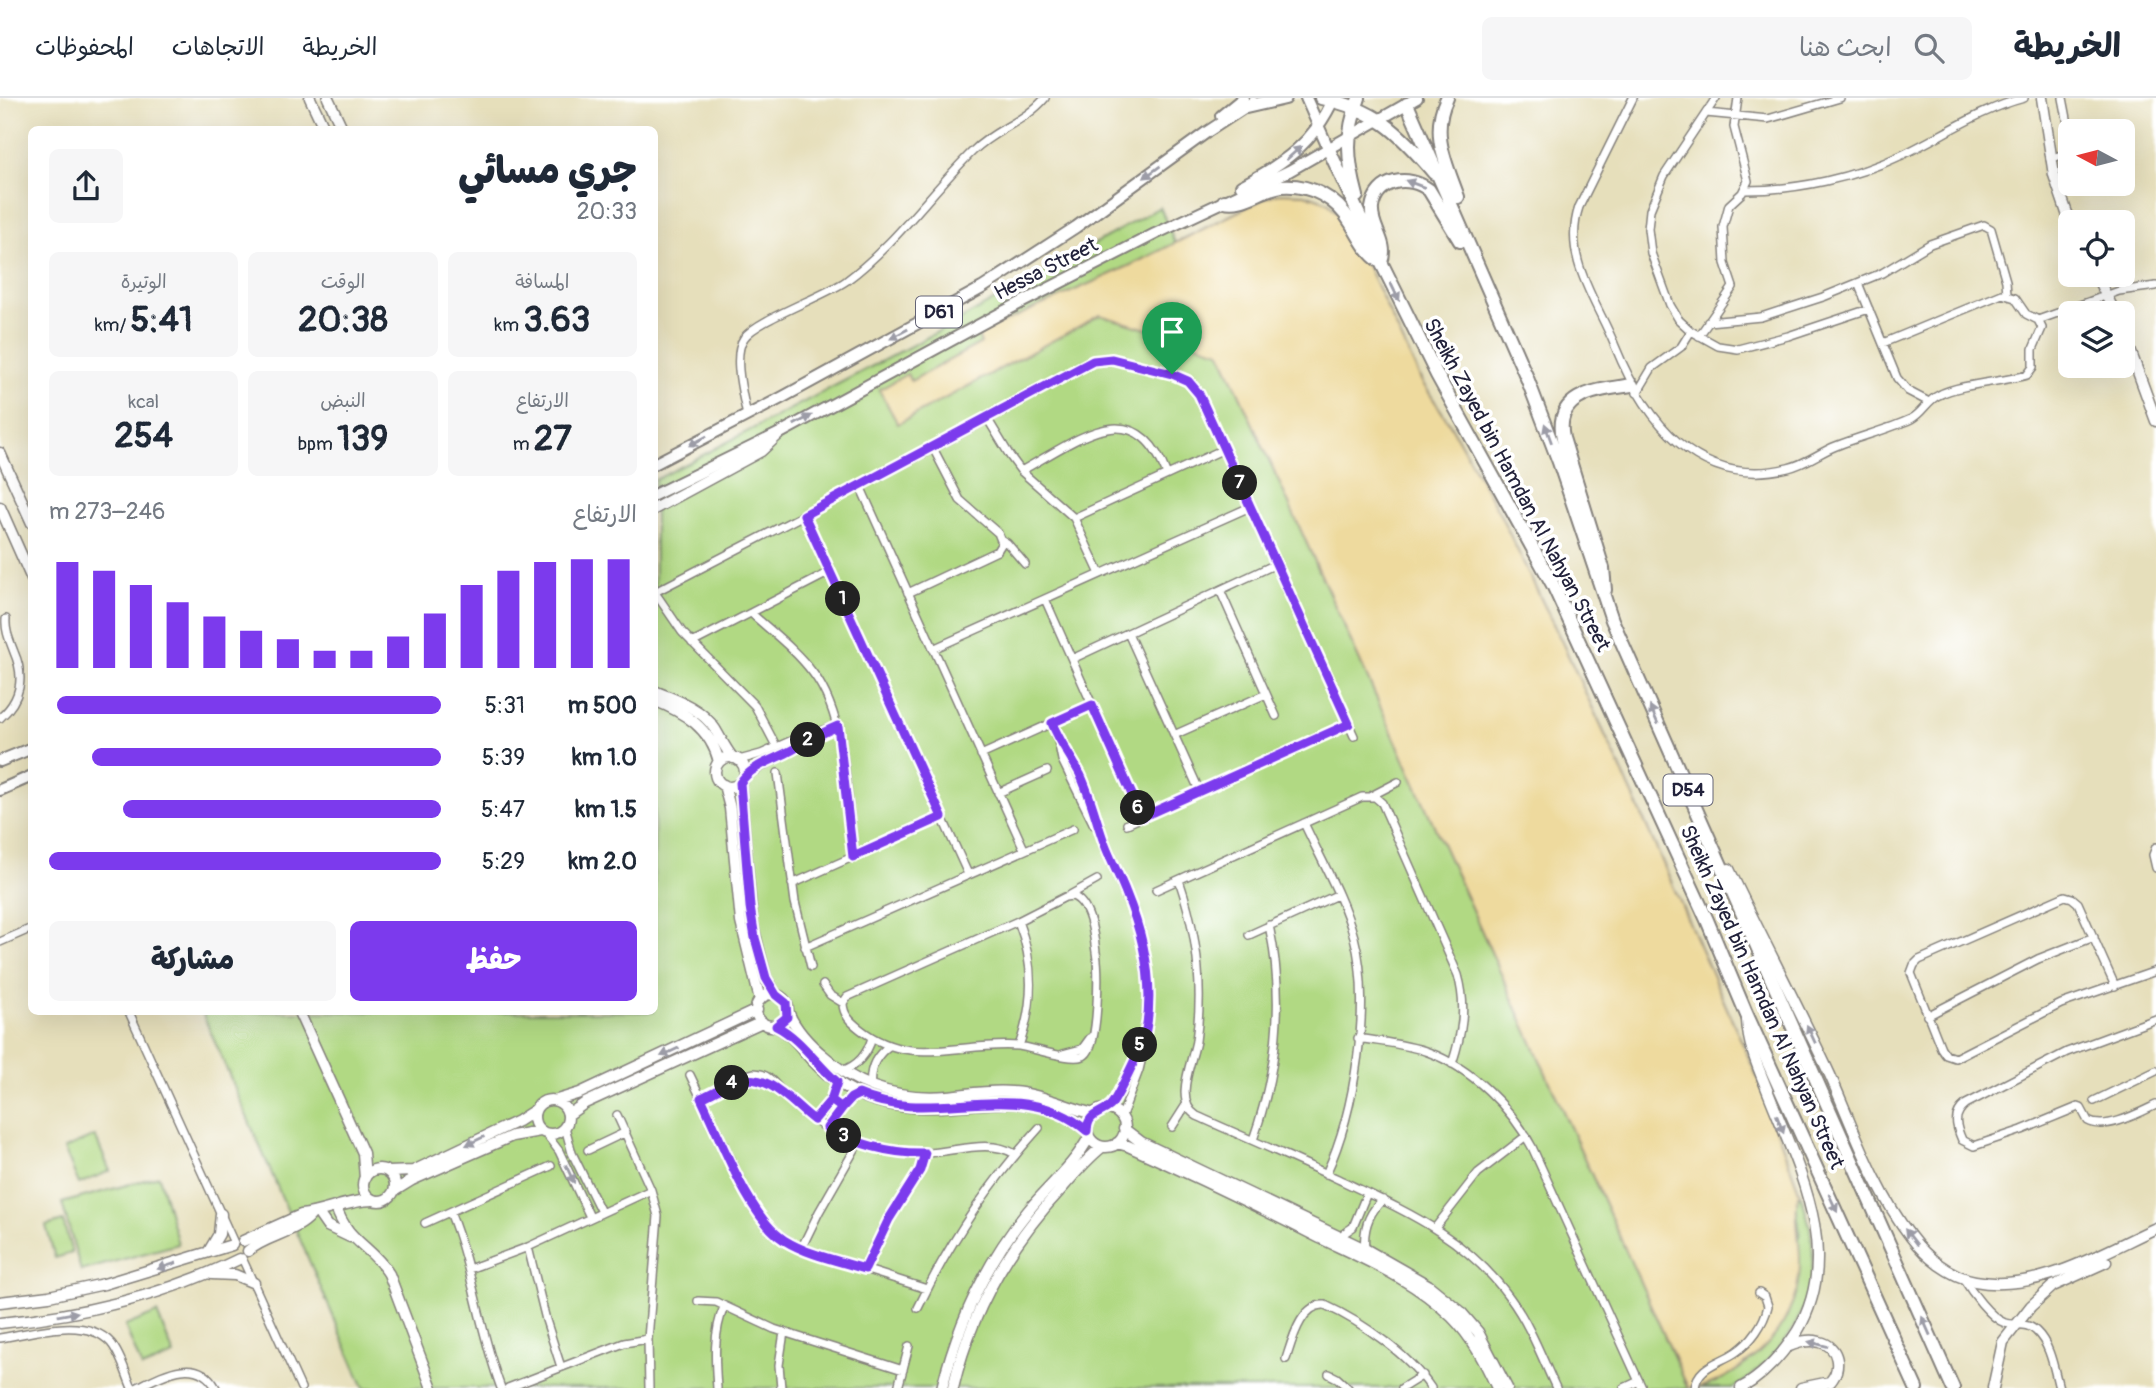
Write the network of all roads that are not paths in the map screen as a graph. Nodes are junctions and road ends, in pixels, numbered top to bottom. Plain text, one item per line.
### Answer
1 (310, 98) edge
2 (328, 98) edge
3 (1045, 98) edge
4 (1260, 98) edge
5 (1285, 98) edge
6 (1306, 98) edge
7 (1447, 98) edge
8 (1633, 98) edge
9 (1716, 98) edge
10 (1738, 98) edge
11 (1840, 98) edge
12 (2024, 98) edge
13 (2042, 98) edge
14 (2063, 98) edge
15 (1329, 99) edge
16 (1410, 100) edge
17 (1358, 102) edge
18 (1245, 103) edge
19 (1706, 113) junction
20 (1735, 117) junction
21 (2067, 119) edge
22 (1381, 120) junction
23 (1318, 125) junction
24 (323, 126) edge
25 (341, 126) edge
26 (1349, 138) junction
27 (1329, 150) junction
28 (2058, 156) edge
29 (2050, 159) junction
30 (1444, 184) junction
31 (1745, 190) junction
32 (1224, 201) junction
33 (2066, 210) edge
34 (1366, 230) junction
35 (1472, 254) junction
36 (1381, 262) junction
37 (1858, 283) junction
38 (2156, 286) edge
39 (2102, 287) edge
40 (2007, 294) junction
41 (2106, 295) junction
42 (2109, 301) edge
43 (1869, 309) junction
44 (2038, 320) junction
45 (1708, 323) junction
46 (1691, 331) junction
47 (1699, 336) junction
48 (1883, 343) junction
49 (2135, 364) edge
50 (1635, 389) junction
51 (1929, 402) junction
52 (747, 416) junction
53 (988, 418) junction
54 (2156, 421) edge
55 (780, 433) junction
56 (933, 448) junction
57 (1224, 449) junction
58 (0, 453) edge
59 (658, 462) edge
60 (1021, 471) junction
61 (1167, 475) junction
62 (860, 486) junction
63 (658, 493) edge
64 (0, 507) edge
65 (658, 507) edge
66 (1250, 507) junction
67 (28, 514) edge
68 (804, 515) junction
69 (1074, 518) junction
70 (1002, 540) junction
71 (1024, 564) dead end
72 (1276, 564) junction
73 (28, 570) edge
74 (831, 572) junction
75 (1100, 574) junction
76 (658, 589) edge
77 (1220, 590) junction
78 (908, 593) junction
79 (658, 596) edge
80 (1604, 597) junction
81 (1045, 599) junction
82 (751, 613) junction
83 (6, 619) dead end
84 (1128, 633) junction
85 (692, 643) junction
86 (933, 649) junction
87 (1072, 659) junction
88 (658, 693) edge
89 (1266, 694) junction
90 (658, 702) edge
91 (1092, 705) junction
92 (1276, 716) dead end
93 (0, 718) edge
94 (1052, 723) junction
95 (1349, 724) junction
96 (838, 726) junction
97 (816, 734) junction
98 (1174, 735) junction
99 (1354, 736) dead end
100 (1058, 740) junction
101 (785, 743) junction
102 (28, 744) edge
103 (773, 746) junction
104 (1669, 747) junction
105 (28, 749) edge
106 (20, 752) junction
107 (788, 752) junction
108 (981, 755) junction
109 (775, 758) junction
110 (736, 759) junction
111 (0, 761) edge
112 (719, 762) junction
113 (1075, 766) junction
114 (1066, 770) junction
115 (1047, 771) dead end
116 (778, 773) dead end
117 (28, 778) edge
118 (742, 780) junction
119 (1398, 782) dead end
120 (724, 785) junction
121 (0, 790) edge
122 (1200, 792) junction
123 (998, 793) junction
124 (1371, 796) junction
125 (1090, 800) junction
126 (1082, 803) junction
127 (942, 817) junction
128 (1142, 817) junction
129 (1304, 823) junction
130 (1128, 824) dead end
131 (1073, 828) dead end
132 (1102, 839) junction
133 (2156, 847) edge
134 (1024, 849) junction
135 (853, 857) junction
136 (2156, 868) edge
137 (968, 874) junction
138 (1097, 880) dead end
139 (1179, 880) junction
140 (792, 884) junction
141 (1156, 890) dead end
142 (1337, 895) junction
143 (1069, 896) junction
144 (1018, 921) junction
145 (1269, 925) junction
146 (28, 930) edge
147 (1249, 934) dead end
148 (2094, 937) junction
149 (0, 942) edge
150 (805, 947) junction
151 (811, 967) dead end
152 (2156, 971) edge
153 (824, 985) dead end
154 (2115, 986) junction
155 (776, 995) junction
156 (843, 1003) junction
157 (758, 1005) junction
158 (788, 1012) junction
159 (1746, 1013) junction
160 (130, 1015) edge
161 (300, 1015) edge
162 (1927, 1016) junction
163 (2156, 1018) edge
164 (762, 1022) junction
165 (776, 1026) junction
166 (872, 1038) junction
167 (1358, 1038) junction
168 (1144, 1039) junction
169 (889, 1046) junction
170 (1019, 1046) junction
171 (868, 1049) junction
172 (878, 1055) junction
173 (859, 1062) junction
174 (1452, 1064) junction
175 (871, 1069) junction
176 (842, 1071) junction
177 (2156, 1071) edge
178 (690, 1075) dead end
179 (837, 1082) junction
180 (871, 1087) junction
181 (859, 1094) junction
182 (701, 1098) junction
183 (557, 1100) junction
184 (831, 1100) junction
185 (2094, 1101) dead end
186 (1185, 1105) junction
187 (2156, 1105) edge
188 (842, 1108) junction
189 (535, 1110) junction
190 (1105, 1110) junction
191 (1094, 1114) junction
192 (568, 1115) junction
193 (617, 1115) dead end
194 (814, 1120) junction
195 (1123, 1124) junction
196 (565, 1127) junction
197 (1172, 1127) dead end
198 (827, 1128) junction
199 (1039, 1128) dead end
200 (543, 1132) junction
201 (626, 1132) junction
202 (1088, 1134) junction
203 (1526, 1136) junction
204 (1252, 1140) junction
205 (859, 1142) junction
206 (1117, 1143) junction
207 (1102, 1147) junction
208 (588, 1150) dead end
209 (363, 1153) junction
210 (925, 1153) junction
211 (1015, 1154) junction
212 (551, 1166) dead end
213 (385, 1171) junction
214 (1326, 1174) junction
215 (364, 1181) junction
216 (651, 1190) junction
217 (394, 1191) junction
218 (1367, 1193) junction
219 (373, 1200) junction
220 (1383, 1200) junction
221 (349, 1202) junction
222 (336, 1207) junction
223 (450, 1212) junction
224 (601, 1212) junction
225 (221, 1214) junction
226 (314, 1214) junction
227 (1359, 1214) junction
228 (590, 1217) junction
229 (1369, 1219) junction
230 (425, 1223) dead end
231 (1435, 1228) junction
232 (2156, 1228) edge
233 (1340, 1236) junction
234 (354, 1239) junction
235 (528, 1247) junction
236 (802, 1249) junction
237 (1365, 1249) junction
238 (240, 1250) junction
239 (209, 1251) junction
240 (2106, 1262) dead end
241 (469, 1269) junction
242 (865, 1269) junction
243 (208, 1274) junction
244 (1961, 1276) junction
245 (2038, 1278) junction
246 (254, 1283) junction
247 (927, 1289) junction
248 (2044, 1292) junction
249 (1759, 1293) dead end
250 (698, 1301) dead end
251 (0, 1302) edge
252 (724, 1307) junction
253 (918, 1308) dead end
254 (0, 1324) edge
255 (2016, 1324) junction
256 (784, 1332) junction
257 (0, 1338) edge
258 (648, 1339) junction
259 (909, 1346) dead end
260 (1787, 1347) junction
261 (1286, 1359) dead end
262 (561, 1367) junction
263 (902, 1370) junction
264 (1329, 1374) dead end
265 (1423, 1376) junction
266 (1640, 1385) edge
267 (134, 1388) edge
268 (216, 1388) edge
269 (301, 1388) edge
270 (432, 1388) edge
271 (501, 1388) edge
272 (509, 1388) edge
273 (649, 1388) edge
274 (717, 1388) edge
275 (781, 1388) edge
276 (898, 1388) edge
277 (942, 1388) edge
278 (953, 1388) edge
279 (1348, 1388) edge
280 (1402, 1388) edge
281 (1431, 1388) edge
282 (1497, 1388) edge
283 (1507, 1388) edge
284 (1556, 1388) edge
285 (1624, 1388) edge
286 (1695, 1388) edge
287 (1741, 1388) edge
288 (1801, 1388) edge
289 (1916, 1388) edge
290 (1953, 1388) edge
291 (1993, 1388) edge
292 (2059, 1388) edge

1 - 24 street
2 - 25 street
3 - 52 street
4 - 18 main road, Hessa Street / D61
5 - 18 highway
6 - 23 main road, Sheikh Zayed bin Hamdan Al Nahyan Street / D54
7 - 35 highway
8 - 50 street
9 - 19 street
10 - 20 street
11 - 20 street
12 - 31 street
13 - 29 street
14 - 21 street
15 - 17 highway
15 - 23 main road
16 - 22 main road, Hessa Street / D61
16 - 30 highway, Sheikh Zayed bin Hamdan Al Nahyan Street / D54
17 - 22 highway
17 - 26 highway
18 -> 52 main road, Hessa Street / D61
19 - 20 street
19 - 46 street
20 - 31 street
22 - 26 main road, Hessa Street / D61
22 - 30 highway
23 - 27 main road, Sheikh Zayed bin Hamdan Al Nahyan Street / D54
32 -> 23 main road
26 - 27 main road, Hessa Street / D61
26 - 34 highway
27 - 32 main road, Hessa Street / D61
27 - 34 highway, Sheikh Zayed bin Hamdan Al Nahyan Street / D54
28 - 29 street
29 - 33 street
30 - 35 highway, Sheikh Zayed bin Hamdan Al Nahyan Street / D54
31 - 45 street
32 - 36 highway
55 -> 32 main road, Hessa Street / D61
34 - 36 highway, Sheikh Zayed bin Hamdan Al Nahyan Street / D54
35 -> 36 highway
80 -> 35 highway, Sheikh Zayed bin Hamdan Al Nahyan Street / D54
36 -> 159 highway, Sheikh Zayed bin Hamdan Al Nahyan Street / D54
37 - 40 street
37 - 43 street
37 - 45 street
38 - 41 street
39 - 41 street
40 - 44 street
40 - 48 street
41 - 42 street
41 - 44 street
43 - 47 street
43 - 48 street
44 - 51 street
45 - 47 street
46 - 47 street
46 - 50 street
48 - 51 street
49 - 54 street
50 - 51 street
50 - 80 highway
52 -> 59 main road, Hessa Street / D61
53 - 56 street
53 - 57 street
53 - 60 street
55 - 63 main road, Hessa Street / D61
55 - 65 street
56 - 62 street
56 - 70 street
57 - 61 street
57 - 66 street
58 - 67 street
60 - 61 street
60 - 69 street
61 - 69 street
62 - 68 street
62 - 78 street
64 - 73 street
66 - 72 street
66 - 75 street
68 - 74 street
68 - 76 street
69 - 75 street
70 - 71 street
70 - 78 street
72 - 77 street
72 - 95 street
74 - 82 street
74 - 127 street
75 - 81 street
77 - 84 street
77 - 89 street
78 - 86 street
79 - 85 street
104 -> 80 highway, Sheikh Zayed bin Hamdan Al Nahyan Street / D54
81 - 86 street
81 - 87 street
82 - 85 street
82 - 96 street
83 - 93 street
84 - 87 street
84 - 98 street
85 - 103 street
86 - 108 street
87 - 91 street
88 - 110 street
89 - 92 street
89 - 98 street
90 - 112 street
91 - 94 street
91 - 128 street
94 - 100 street
94 - 108 street
95 - 99 street
95 - 122 street
96 - 97 street
96 - 135 street
97 - 101 street
97 - 107 street
98 - 122 street
100 - 113 street
100 - 114 street
101 - 103 street
101 - 107 street
102 - 106 street
103 - 109 street
103 - 110 street
244 -> 104 street
290 -> 104 highway, Sheikh Zayed bin Hamdan Al Nahyan Street / D54
105 - 106 main road
106 - 111 main road
107 - 109 street
108 - 123 street
109 - 118 street
110 - 112 street
110 - 118 street
112 - 120 street
113 - 114 street
113 - 125 street
114 - 126 street
115 - 123 street
116 - 140 street
117 - 121 main road
118 - 120 street
118 - 155 street
119 - 124 street
120 - 157 street
122 - 128 street
123 - 134 street
124 - 129 street
124 - 174 street
125 - 126 street
125 - 132 street
126 - 132 street
127 - 135 street
127 - 137 street
128 - 130 street
129 - 139 street
129 - 142 street
131 - 134 street
132 - 168 street
133 - 136 street
134 - 137 street
135 - 140 street
137 - 150 street
138 - 143 street
139 - 141 street
139 - 186 street
140 - 150 street
142 - 145 street
142 - 167 street
143 - 144 street
143 - 170 street
144 - 156 street
144 - 170 street
145 - 147 street
145 - 204 street
146 - 149 street
148 - 154 street
148 - 162 street
148 - 162 street
150 - 151 street
152 - 154 street
153 - 156 street
154 - 162 street
155 - 157 street
155 - 158 street
156 - 166 street
157 - 164 street
157 -> 183 street
158 - 165 street
158 - 176 street
159 -> 260 street
159 -> 289 highway, Sheikh Zayed bin Hamdan Al Nahyan Street / D54
160 - 225 street
161 - 209 street
163 - 187 street
164 - 165 street
164 - 192 street
165 - 179 street
166 - 169 street
166 - 171 street
167 - 174 street
167 - 214 street
168 - 190 street
168 - 195 street
169 - 170 street
169 - 172 street
171 - 172 street
171 - 173 street
172 - 175 street
173 - 175 street
173 - 176 street
174 - 203 street
175 - 180 street
176 - 180 street
177 - 185 street
178 - 182 street
179 - 181 street
179 - 184 street
180 - 191 street
181 - 188 street
181 - 202 street
182 - 194 street
182 - 236 street
183 - 189 street
183 - 192 street
184 - 188 street
184 - 194 street
186 - 197 street
186 - 204 street
188 - 198 street
189 - 200 street
189 -> 213 street
190 - 191 street
190 - 195 street
191 - 202 street
192 - 196 street
193 - 201 street
194 - 198 street
195 - 206 street
195 - 233 street
196 - 200 street
196 - 224 street
198 - 205 street
199 - 211 street
200 - 217 street
200 -> 228 street
201 - 208 street
201 - 216 street
202 - 207 street
202 - 277 street
203 - 231 street
203 - 266 street
204 - 214 street
205 - 210 street
205 - 236 street
206 - 207 street
206 - 282 street
207 - 278 street
209 - 213 street
209 - 215 street
210 - 211 street
210 - 242 street
211 - 247 street
212 - 223 street
213 - 215 street
213 - 217 street
214 - 218 street
215 - 219 street
215 - 221 street
216 - 224 street
216 - 258 street
217 - 219 street
218 - 220 street
218 - 227 street
219 - 221 street
220 - 229 street
220 - 231 street
221 - 222 street
222 - 226 street
222 - 234 street
223 - 230 street
223 - 241 street
224 - 228 street
225 - 238 street
225 - 239 street
226 - 234 street
226 - 238 street
227 - 229 street
227 - 233 street
228 - 235 street
229 - 237 street
231 - 284 street
232 - 245 street
233 - 237 street
234 - 270 street
235 - 241 street
235 - 262 street
236 - 242 street
237 - 283 street
238 - 239 street
238 - 243 street
238 - 246 street
239 -> 251 street
240 - 248 street
241 - 271 street
242 - 247 street
243 - 246 street
254 -> 243 street
244 - 245 street
244 - 255 street
245 - 248 street
246 - 269 street
247 - 253 street
248 - 255 street
249 - 286 street
250 - 252 street
252 - 256 street
252 - 274 street
255 - 291 street
255 - 292 street
256 - 263 street
256 - 275 street
257 - 267 street
258 - 262 street
258 - 273 street
259 - 263 street
260 - 287 street
288 -> 260 street
261 - 265 street
262 - 272 street
263 - 276 street
264 - 279 street
265 - 280 street
265 - 281 street
266 - 285 street
267 - 268 street

